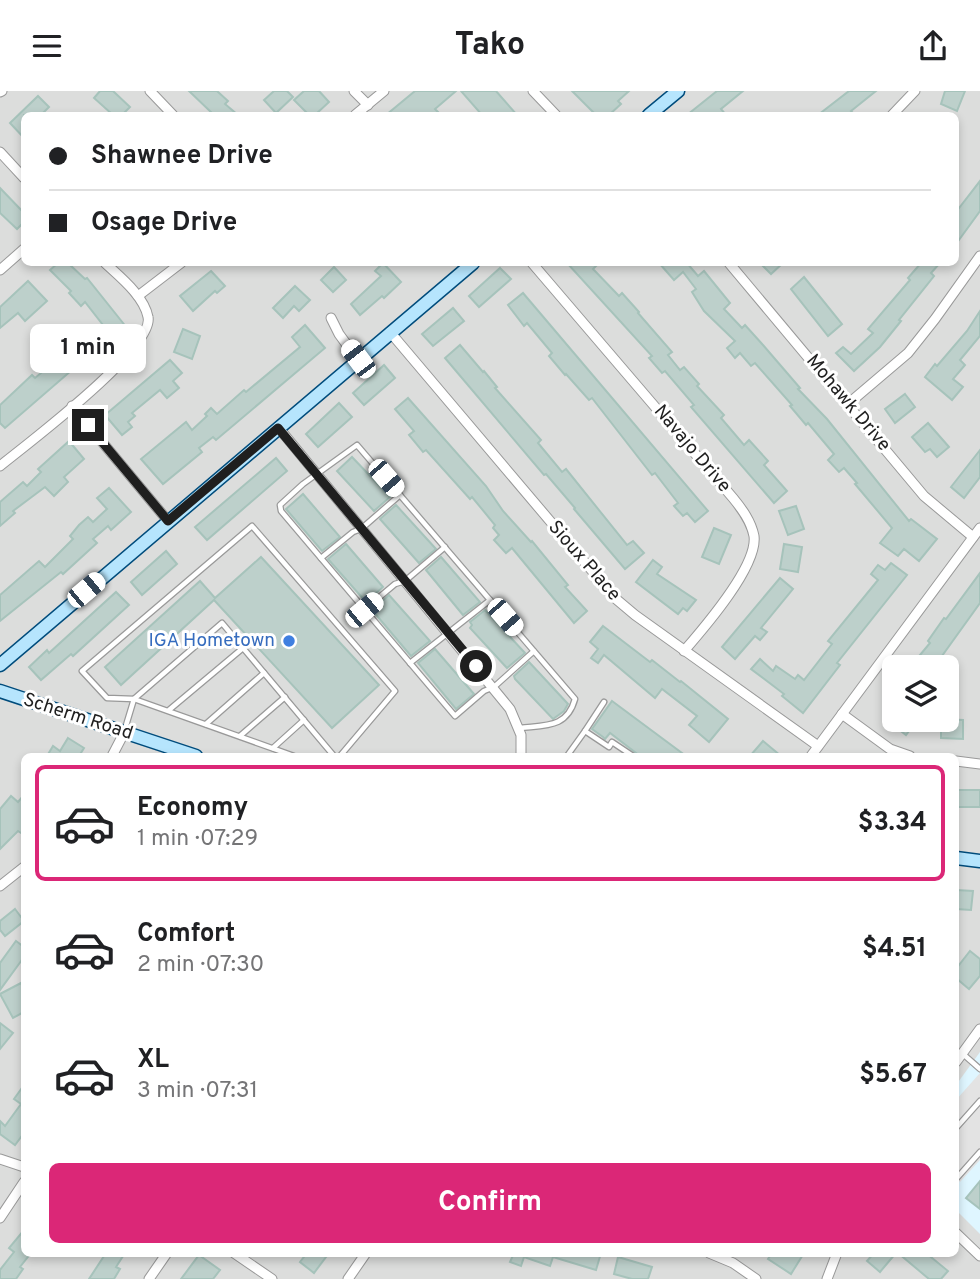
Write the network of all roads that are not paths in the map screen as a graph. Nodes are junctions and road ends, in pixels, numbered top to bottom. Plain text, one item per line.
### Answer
1 (150, 91) edge
2 (355, 91) edge
3 (384, 91) edge
4 (533, 91) edge
5 (678, 91) edge
6 (915, 91) edge
7 (368, 105) junction
8 (170, 112) edge
9 (359, 112) edge
10 (553, 112) edge
11 (653, 112) edge
12 (895, 112) edge
13 (0, 152) edge
14 (21, 175) edge
15 (21, 252) edge
16 (980, 255) edge
17 (109, 266) edge
18 (177, 266) edge
19 (469, 266) edge
20 (535, 266) edge
21 (732, 266) edge
22 (0, 270) edge
23 (138, 296) junction
24 (331, 319) dead end
25 (390, 332) junction
26 (358, 359) junction
27 (848, 404) junction
28 (72, 406) junction
29 (278, 428) junction
30 (0, 466) edge
31 (317, 475) junction
32 (400, 495) junction
33 (168, 521) junction
34 (980, 527) edge
35 (361, 529) junction
36 (973, 537) junction
37 (445, 547) junction
38 (321, 558) junction
39 (405, 581) junction
40 (490, 600) junction
41 (364, 610) junction
42 (449, 634) junction
43 (243, 648) junction
44 (684, 651) junction
45 (534, 652) junction
46 (410, 663) junction
47 (0, 665) edge
48 (264, 673) junction
49 (494, 687) junction
50 (0, 691) edge
51 (285, 697) junction
52 (134, 699) junction
53 (604, 702) dead end
54 (169, 710) junction
55 (842, 714) junction
56 (304, 720) junction
57 (206, 724) junction
58 (519, 729) junction
59 (585, 731) junction
60 (124, 733) junction
61 (240, 736) junction
62 (818, 746) junction
63 (273, 748) junction
64 (114, 753) edge
65 (187, 753) edge
66 (287, 753) edge
67 (332, 753) edge
68 (343, 753) edge
69 (520, 753) edge
70 (569, 753) edge
71 (628, 753) edge
72 (813, 753) edge
73 (901, 753) edge
74 (959, 761) edge
75 (980, 764) edge
76 (959, 859) edge
77 (980, 861) edge
78 (21, 869) edge
79 (0, 886) edge
80 (980, 1029) edge
81 (962, 1053) junction
82 (959, 1058) edge
83 (980, 1069) edge
84 (980, 1101) edge
85 (959, 1125) edge
86 (980, 1152) edge
87 (0, 1159) edge
88 (21, 1166) edge
89 (959, 1174) edge
90 (21, 1186) edge
91 (0, 1218) edge
92 (959, 1236) edge
93 (980, 1256) edge
94 (164, 1257) edge
95 (240, 1257) edge
96 (363, 1257) edge
97 (719, 1257) edge
98 (835, 1257) edge
99 (149, 1279) edge
100 (272, 1279) edge
101 (348, 1279) edge
102 (756, 1279) edge
103 (827, 1279) edge

1 - 8 street
2 - 7 street
3 - 7 street
4 - 10 street
5 - 11 street
6 - 12 street
7 - 9 street
13 - 14 street
15 - 22 street
16 - 27 street
17 - 23 street
18 - 23 street
19 - 25 street
20 - 44 street, Navajo Drive
21 - 27 street, Mohawk Drive
23 - 28 street
24 - 26 street
25 - 26 street
25 - 44 street, Sioux Place
26 - 29 street
27 - 36 street, Mohawk Drive
28 - 30 street
28 - 33 street
29 - 31 street
29 - 33 street
31 - 32 lane
31 - 35 street
31 - 38 lane
32 - 35 lane
32 - 37 lane
33 - 47 street
34 - 36 street
35 - 38 lane
35 - 39 street
36 - 55 street
37 - 39 lane
37 - 40 lane
38 - 41 lane
39 - 41 lane
39 - 42 street
40 - 42 lane
40 - 45 lane
41 - 46 lane
42 - 46 lane
42 - 49 street
43 - 48 lane
43 - 52 lane
43 - 54 lane
44 - 62 street, Sioux Place
45 - 49 lane
45 - 58 lane
46 - 49 lane
48 - 51 lane
48 - 57 lane
49 - 58 street
50 - 60 street, Scherm Road
51 - 56 lane
51 - 61 lane
52 - 54 lane
52 - 60 lane
52 - 68 lane
53 - 59 lane
54 - 57 lane
55 - 62 street
55 - 73 street
56 - 63 lane
56 - 67 lane
57 - 61 lane
58 - 69 street
59 - 70 lane
59 - 71 lane
60 - 64 street
60 - 65 street, Scherm Road
61 - 63 lane
62 - 72 street
63 - 66 lane
74 - 75 street
76 - 77 street
78 - 79 street
80 - 81 street
81 - 82 street
81 - 83 lane
84 - 85 lane
86 - 89 lane
87 - 88 street
90 - 91 street
92 - 93 street
94 - 99 street
95 - 100 street
96 - 101 street
97 - 102 street
98 - 103 street

